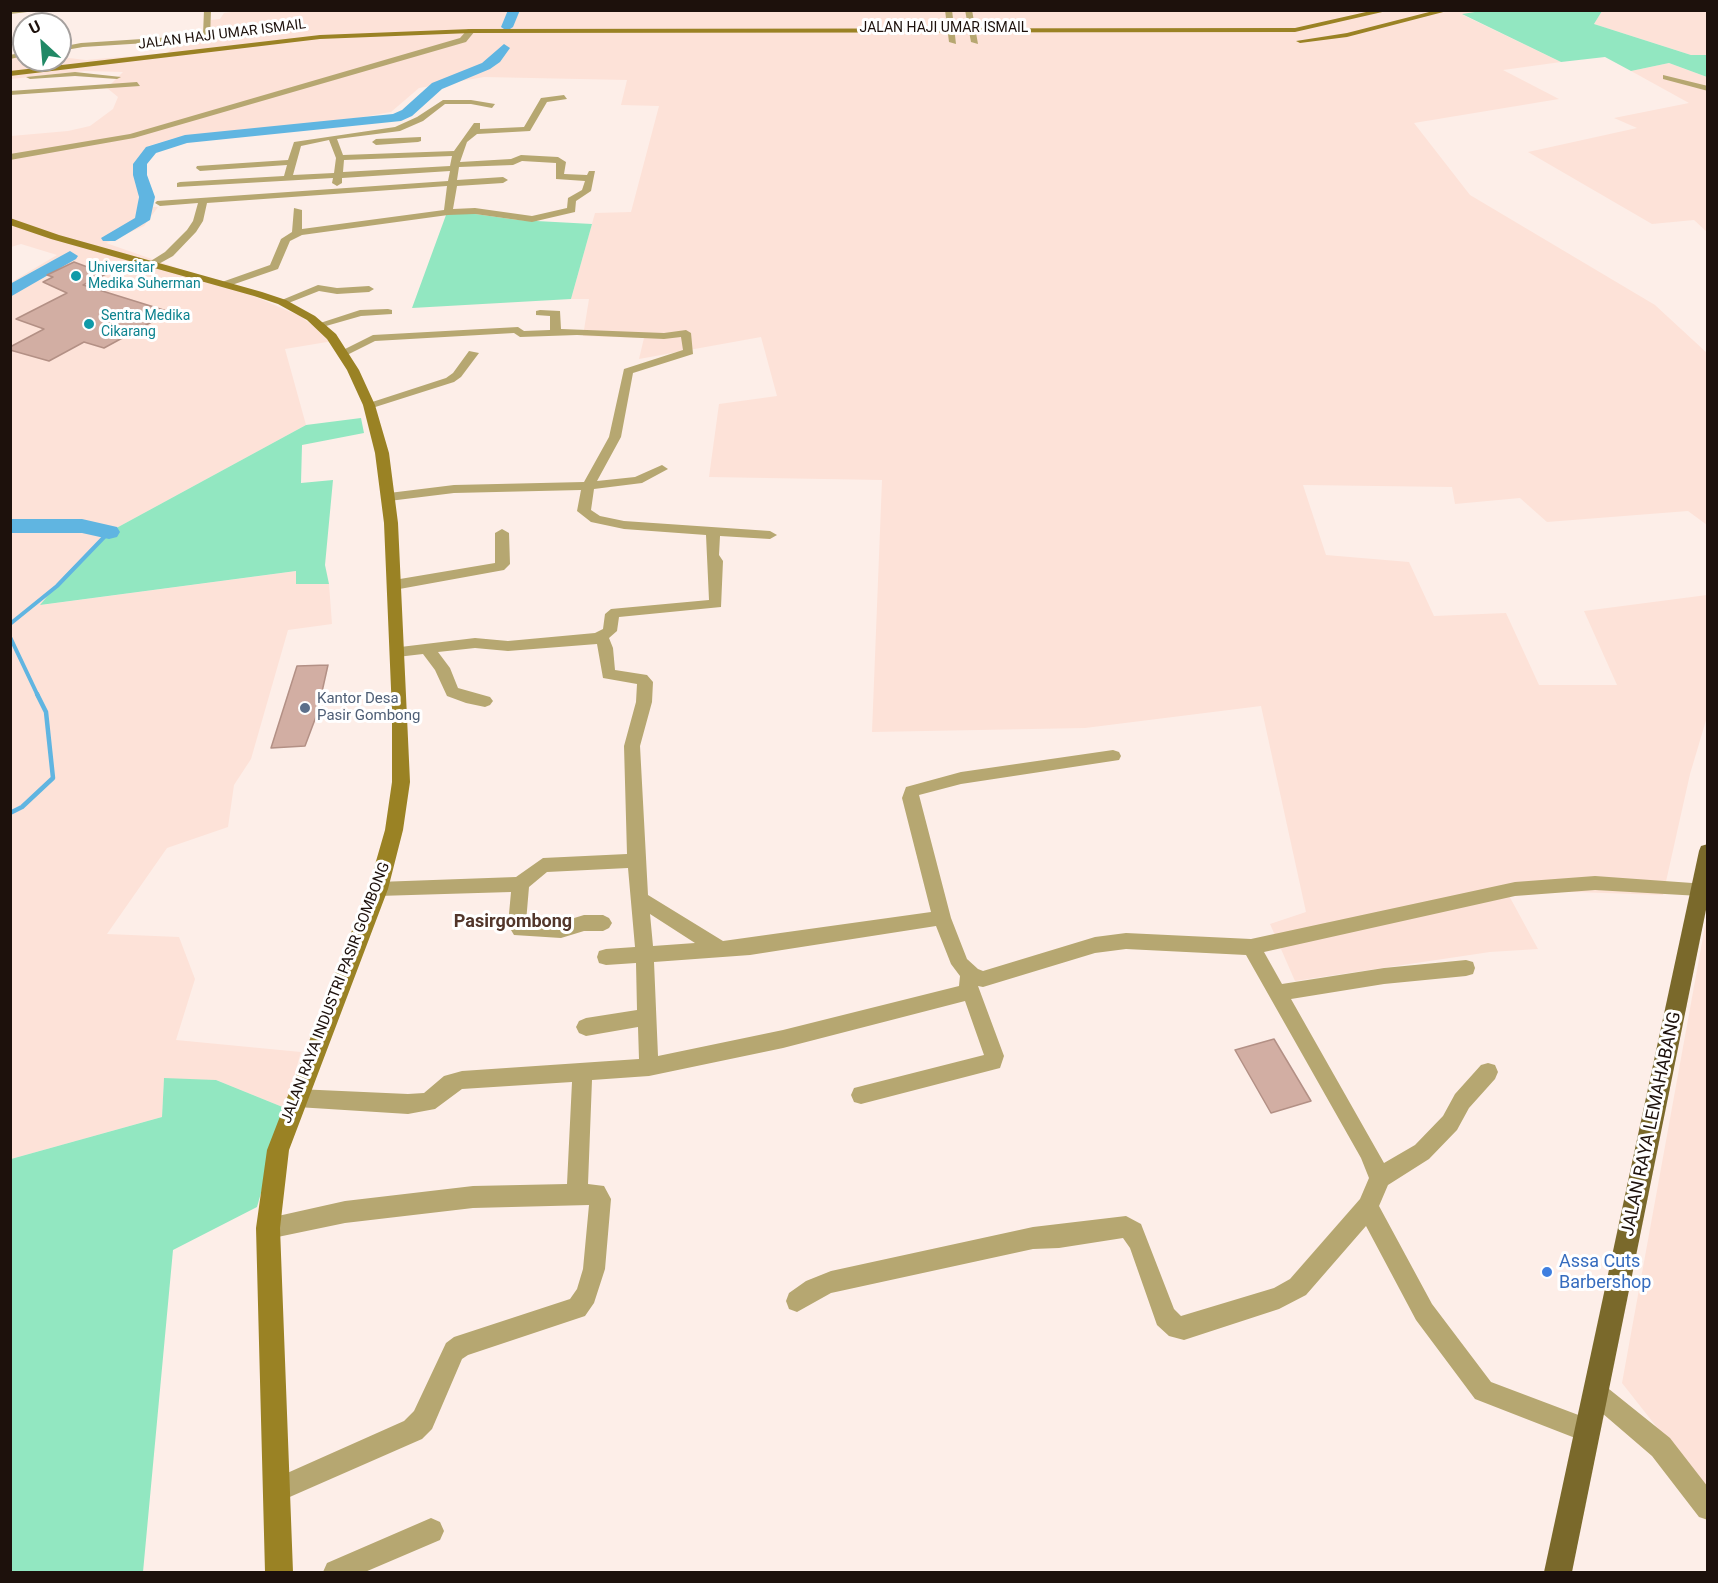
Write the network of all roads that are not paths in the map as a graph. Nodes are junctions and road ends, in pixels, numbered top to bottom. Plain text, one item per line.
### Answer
1 (42, 10) edge
2 (208, 10) edge
3 (948, 10) edge
4 (968, 10) edge
5 (1388, 10) edge
6 (1448, 10) edge
7 (10, 12) edge
8 (951, 30) junction
9 (973, 30) junction
10 (471, 31) junction
11 (492, 31) junction
12 (437, 34) junction
13 (463, 40) junction
14 (483, 40) junction
15 (514, 41) dead end
16 (1288, 41) dead end
17 (941, 42) dead end
18 (953, 42) junction
19 (975, 42) junction
20 (987, 42) dead end
21 (450, 44) junction
22 (72, 48) edge
23 (10, 74) edge
24 (30, 76) dead end
25 (1666, 78) dead end
26 (1707, 89) edge
27 (10, 93) edge
28 (564, 97) dead end
29 (492, 106) dead end
30 (478, 121) dead end
31 (474, 132) junction
32 (418, 139) dead end
33 (334, 141) junction
34 (457, 153) junction
35 (10, 157) edge
36 (340, 158) junction
37 (291, 162) junction
38 (454, 166) junction
39 (200, 168) dead end
40 (340, 174) junction
41 (288, 177) junction
42 (503, 180) dead end
43 (452, 183) junction
44 (180, 185) dead end
45 (334, 190) junction
46 (203, 200) junction
47 (160, 203) dead end
48 (297, 210) dead end
49 (448, 212) junction
50 (10, 221) edge
51 (297, 233) junction
52 (151, 264) junction
53 (226, 284) junction
54 (369, 289) dead end
55 (282, 302) junction
56 (388, 312) dead end
57 (540, 313) dead end
58 (319, 325) junction
59 (555, 333) junction
60 (343, 353) junction
61 (474, 353) dead end
62 (369, 405) junction
63 (662, 469) dead end
64 (588, 486) junction
65 (389, 497) junction
66 (713, 532) junction
67 (502, 533) dead end
68 (770, 535) dead end
69 (394, 585) junction
70 (598, 638) junction
71 (426, 648) junction
72 (397, 652) junction
73 (484, 701) dead end
74 (1113, 756) dead end
75 (1707, 851) edge
76 (636, 861) junction
77 (520, 884) junction
78 (378, 889) junction
79 (1700, 889) junction
80 (640, 899) junction
81 (942, 918) junction
82 (603, 922) dead end
83 (1251, 947) junction
84 (722, 950) junction
85 (645, 956) junction
86 (606, 957) dead end
87 (1466, 968) dead end
88 (971, 983) junction
89 (1279, 993) junction
90 (648, 1017) junction
91 (586, 1027) dead end
92 (649, 1066) junction
93 (582, 1071) junction
94 (1488, 1072) dead end
95 (861, 1095) dead end
96 (297, 1098) junction
97 (1380, 1178) junction
98 (578, 1196) junction
99 (1368, 1208) junction
100 (268, 1228) junction
101 (797, 1301) dead end
102 (1596, 1393) junction
103 (1588, 1431) junction
104 (276, 1491) junction
105 (1707, 1508) edge
106 (431, 1531) dead end
107 (279, 1572) edge
108 (336, 1572) edge
109 (1558, 1572) edge

1 - 7 street
2 - 22 street
3 - 8 street
4 - 9 street
5 - 9 main road, JALAN HAJI UMAR ISMAIL
6 - 16 main road
8 - 9 main road, JALAN HAJI UMAR ISMAIL
8 - 11 main road, JALAN HAJI UMAR ISMAIL
8 - 18 street
9 - 19 street
10 - 11 main road, JALAN HAJI UMAR ISMAIL
10 - 12 main road, JALAN HAJI UMAR ISMAIL
10 - 13 street
11 - 14 main road
12 - 13 main road, JALAN HAJI UMAR ISMAIL
12 - 23 main road, JALAN HAJI UMAR ISMAIL
13 - 14 main road, JALAN HAJI UMAR ISMAIL
13 - 21 street
14 - 15 main road, JALAN HAJI UMAR ISMAIL
14 - 21 main road
17 - 18 main road, JALAN HAJI UMAR ISMAIL
18 - 19 main road, JALAN HAJI UMAR ISMAIL
19 - 20 main road, JALAN HAJI UMAR ISMAIL
21 - 35 street
24 - 27 street
25 - 26 street
28 - 31 street
29 - 33 street
30 - 31 street
31 - 34 street
32 - 33 street
33 - 36 street
33 - 37 street
34 - 36 street
34 - 38 street
36 - 40 street
37 - 39 street
37 - 41 street
38 - 40 street
38 - 43 street
38 - 49 street
40 - 41 street
40 - 45 street
41 - 44 street
42 - 43 street
43 - 45 street
43 - 49 street
45 - 46 street
46 - 47 street
46 - 52 street
48 - 51 street
49 - 51 street
50 - 52 main road, JALAN RAYA INDUSTRI PASIR GOMBONG
51 - 53 street
52 - 53 main road, JALAN RAYA INDUSTRI PASIR GOMBONG
53 - 55 main road, JALAN RAYA INDUSTRI PASIR GOMBONG
54 - 55 street
55 - 58 main road, JALAN RAYA INDUSTRI PASIR GOMBONG
56 - 58 street
57 - 59 street
58 - 60 main road, JALAN RAYA INDUSTRI PASIR GOMBONG
59 - 60 street
59 - 64 street
60 - 62 main road, JALAN RAYA INDUSTRI PASIR GOMBONG
61 - 62 street
62 - 65 main road, JALAN RAYA INDUSTRI PASIR GOMBONG
63 - 64 street
64 - 65 street
64 - 66 street
65 - 69 main road, JALAN RAYA INDUSTRI PASIR GOMBONG
66 - 68 street
66 - 70 street
67 - 69 street
69 - 72 main road, JALAN RAYA INDUSTRI PASIR GOMBONG
70 - 71 street
70 - 76 street
71 - 72 street
71 - 73 street
72 - 78 main road, JALAN RAYA INDUSTRI PASIR GOMBONG
74 - 81 street
75 - 79 main road, JALAN RAYA LEMAHABANG
76 - 77 street
76 - 80 street
77 - 78 street
77 - 82 street
78 - 96 main road, JALAN RAYA INDUSTRI PASIR GOMBONG
79 - 83 street
79 - 102 main road, JALAN RAYA LEMAHABANG
80 - 84 street
80 - 85 street
81 - 84 street
81 - 88 street
83 - 88 street
83 - 89 street
84 - 85 street
85 - 86 street
85 - 90 street
87 - 89 street
88 - 92 street
88 - 95 street
89 - 97 street
90 - 91 street
90 - 92 street
92 - 93 street
93 - 96 street
93 - 98 street
94 - 97 street
96 - 100 main road, JALAN RAYA INDUSTRI PASIR GOMBONG
97 - 99 street
98 - 100 street
98 - 104 street
99 - 101 street
99 - 103 street
100 - 104 main road, JALAN RAYA INDUSTRI PASIR GOMBONG
102 - 103 main road, JALAN RAYA LEMAHABANG
102 - 105 street
103 - 109 main road, JALAN RAYA LEMAHABANG
104 - 107 main road, JALAN RAYA INDUSTRI PASIR GOMBONG
106 - 108 street

